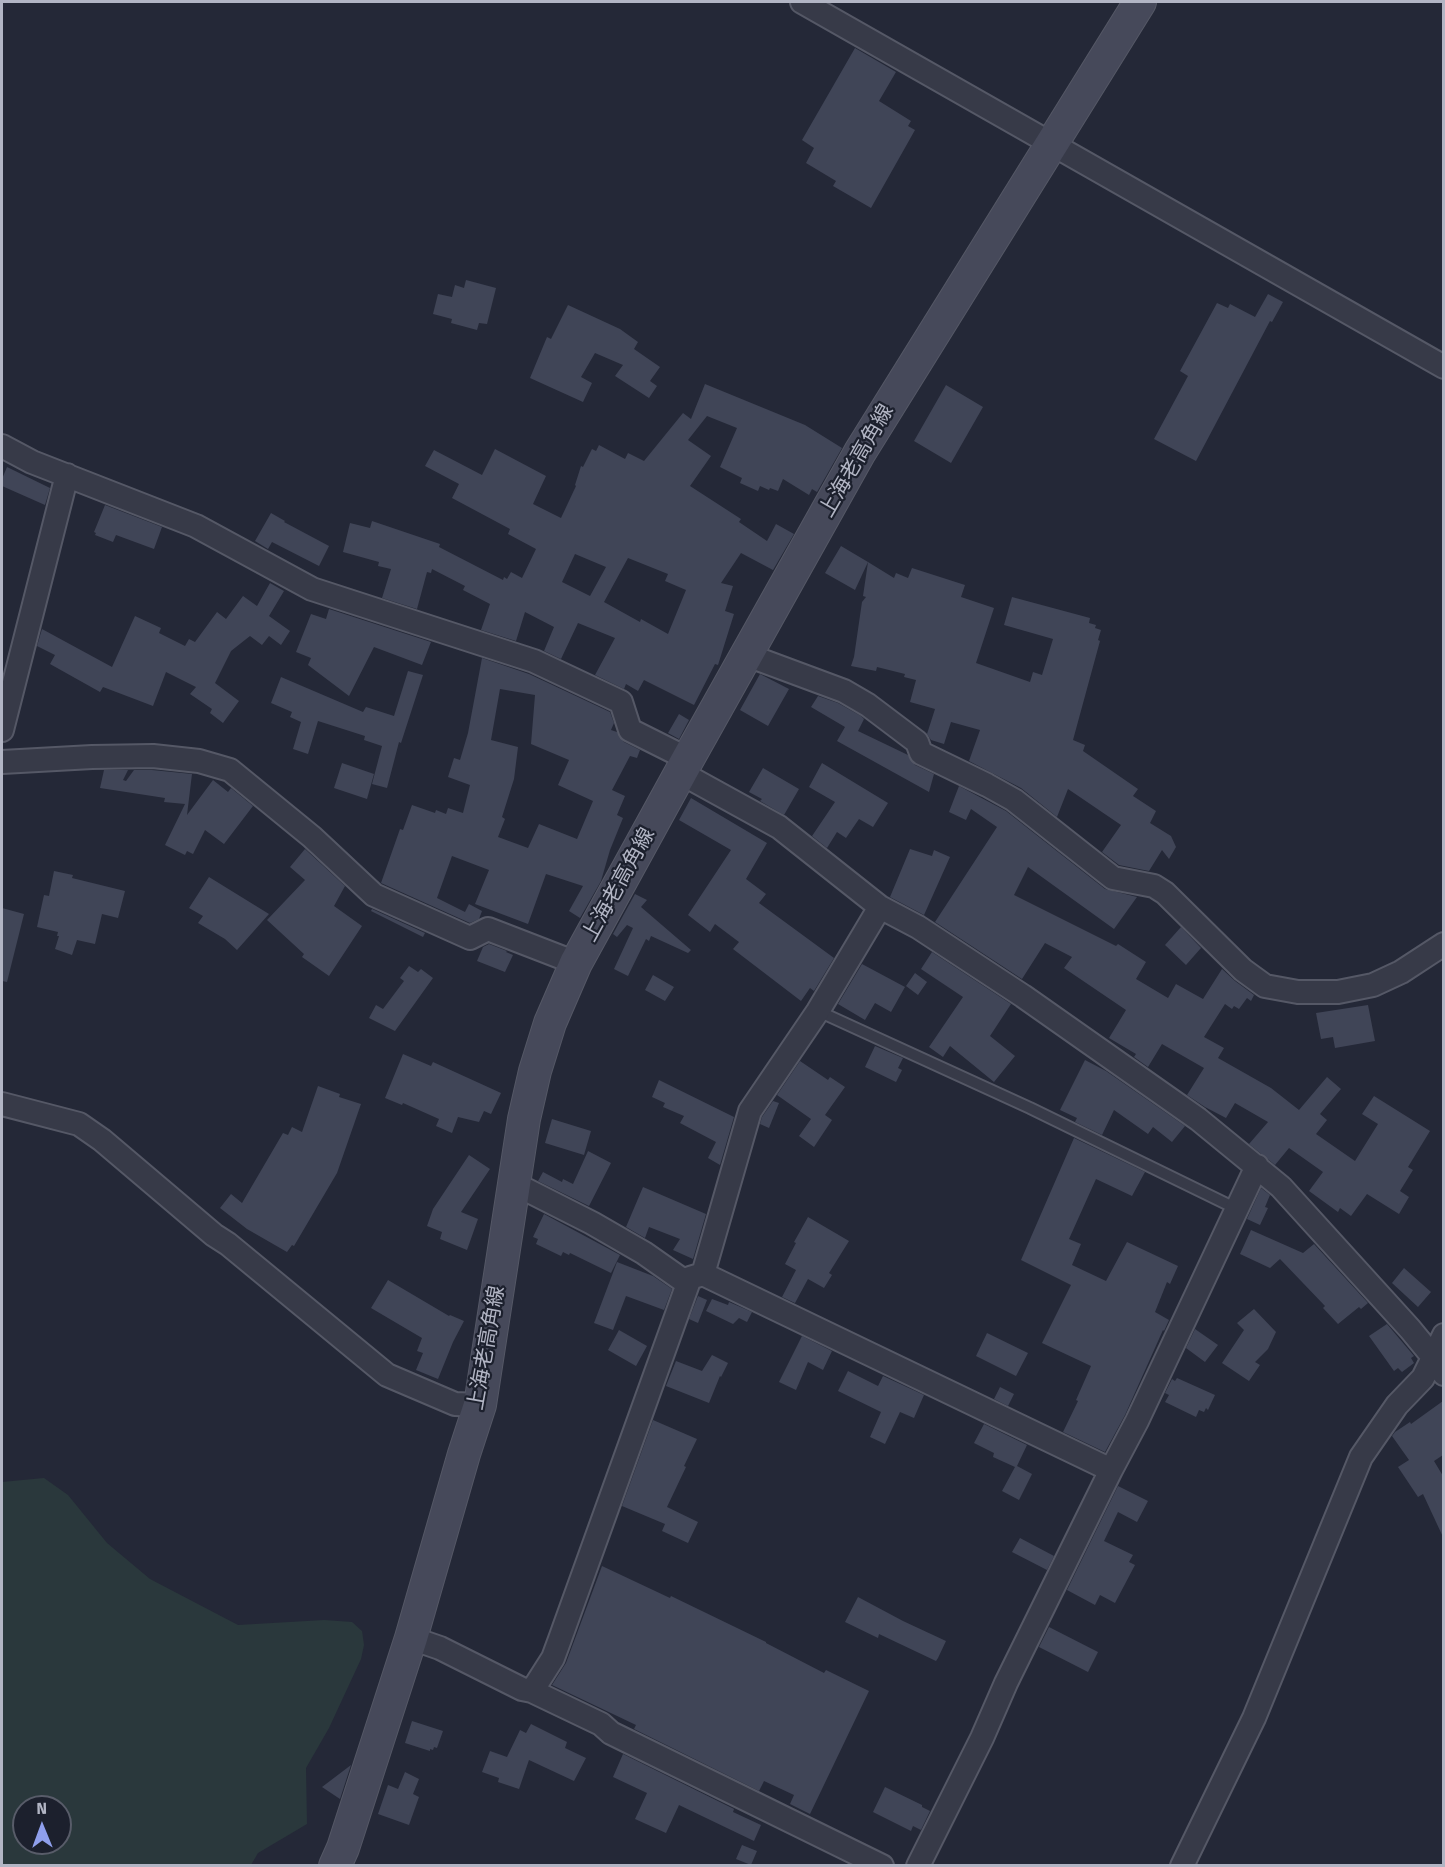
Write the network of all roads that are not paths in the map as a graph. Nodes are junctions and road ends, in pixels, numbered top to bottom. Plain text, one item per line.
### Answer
1 (802, 2) edge
2 (1140, 2) edge
3 (1053, 144) junction
4 (1443, 368) edge
5 (2, 446) edge
6 (67, 475) junction
7 (747, 655) junction
8 (2, 730) edge
9 (2, 762) edge
10 (684, 766) junction
11 (880, 907) junction
12 (1443, 944) edge
13 (576, 963) junction
14 (818, 1011) junction
15 (2, 1104) edge
16 (1257, 1166) junction
17 (513, 1183) junction
18 (1238, 1209) junction
19 (695, 1278) junction
20 (1443, 1335) edge
21 (1438, 1365) edge
22 (480, 1405) junction
23 (1111, 1470) junction
24 (411, 1638) junction
25 (532, 1691) junction
26 (335, 1866) edge
27 (882, 1866) edge
28 (918, 1866) edge
29 (1182, 1866) edge

1 - 3 street
2 - 3 main road, 上海老高角線
3 - 4 street
3 - 7 main road, 上海老高角線
5 - 6 street
6 - 8 street
6 - 10 street
7 - 10 main road, 上海老高角線
7 - 12 street
9 - 13 street
10 - 11 street
10 - 13 main road, 上海老高角線
11 - 14 street
11 - 16 street
13 - 17 main road, 上海老高角線
14 - 18 lane
14 - 19 street
15 - 22 street
16 - 18 street
16 - 21 street
17 - 19 street
17 - 22 main road, 上海老高角線
18 - 23 street
19 - 23 street
19 - 25 street
20 - 21 street
21 - 29 street
22 - 24 main road, 上海老高角線
23 - 28 street
24 - 25 street
24 - 26 main road, 上海老高角線
25 - 27 street

